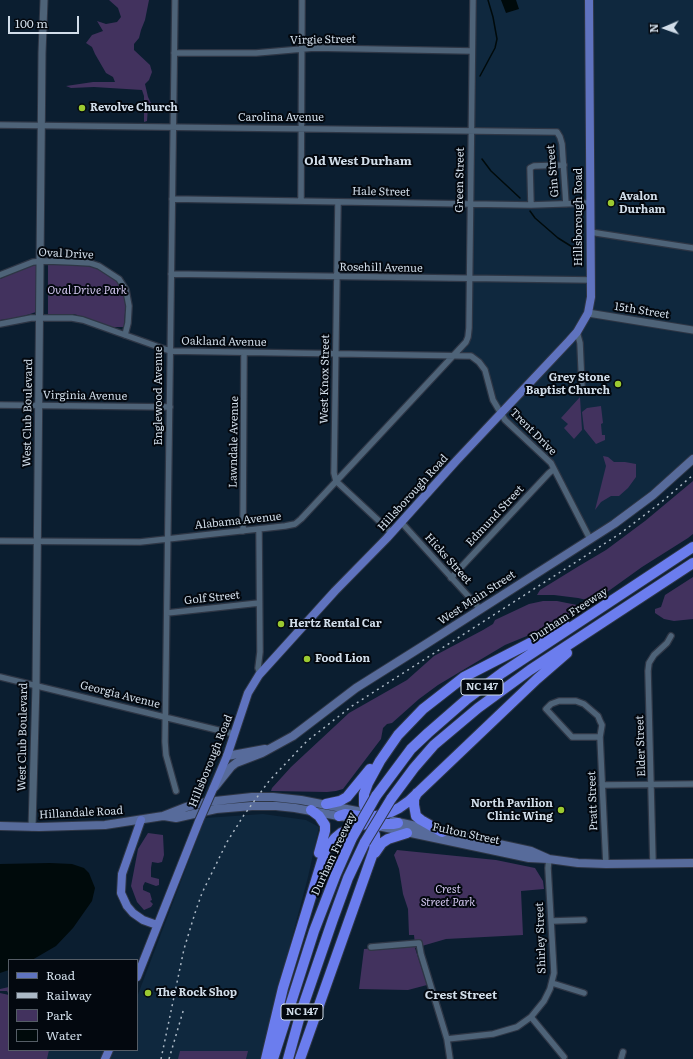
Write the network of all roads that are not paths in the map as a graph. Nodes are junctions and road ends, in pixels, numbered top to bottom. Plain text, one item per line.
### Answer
1 (44, 0) edge
2 (175, 0) edge
3 (302, 0) edge
4 (473, 0) edge
5 (589, 0) edge
6 (302, 49) junction
7 (472, 51) junction
8 (174, 53) junction
9 (0, 125) edge
10 (42, 126) junction
11 (173, 127) junction
12 (301, 128) junction
13 (471, 131) junction
14 (560, 137) joint
15 (564, 165) junction
16 (172, 199) junction
17 (300, 201) junction
18 (338, 202) junction
19 (589, 203) junction
20 (470, 204) junction
21 (566, 204) junction
22 (531, 205) junction
23 (590, 232) junction
24 (693, 248) edge
25 (40, 261) junction
26 (171, 274) junction
27 (0, 275) edge
28 (337, 277) junction
29 (469, 278) junction
30 (591, 280) junction
31 (588, 313) junction
32 (40, 318) junction
33 (0, 324) edge
34 (693, 330) edge
35 (577, 332) junction
36 (125, 335) junction
37 (170, 351) junction
38 (244, 353) junction
39 (335, 354) junction
40 (453, 356) junction
41 (582, 388) dead end
42 (0, 405) edge
43 (39, 406) junction
44 (170, 407) junction
45 (500, 414) junction
46 (693, 459) edge
47 (554, 469) junction
48 (336, 481) junction
49 (401, 522) junction
50 (259, 529) junction
51 (243, 531) junction
52 (392, 533) junction
53 (168, 538) junction
54 (590, 539) junction
55 (0, 540) edge
56 (38, 541) junction
57 (693, 547) edge
58 (693, 563) edge
59 (451, 578) junction
60 (259, 603) junction
61 (609, 603) junction
62 (480, 609) junction
63 (167, 613) junction
64 (609, 618) junction
65 (671, 636) dead end
66 (261, 672) junction
67 (0, 677) edge
68 (36, 685) junction
69 (166, 717) junction
70 (234, 734) junction
71 (600, 737) junction
72 (389, 746) junction
73 (268, 749) junction
74 (227, 756) junction
75 (652, 784) junction
76 (693, 784) edge
77 (602, 785) junction
78 (213, 790) junction
79 (176, 791) dead end
80 (417, 793) junction
81 (326, 804) junction
82 (311, 810) junction
83 (163, 816) junction
84 (339, 816) joint
85 (141, 820) junction
86 (371, 820) junction
87 (394, 822) joint
88 (0, 826) edge
89 (32, 827) junction
90 (442, 832) junction
91 (407, 833) junction
92 (371, 858) junction
93 (549, 859) junction
94 (693, 863) edge
95 (606, 864) junction
96 (654, 864) junction
97 (314, 886) junction
98 (584, 920) dead end
99 (552, 921) junction
100 (157, 925) junction
101 (371, 947) dead end
102 (138, 974) edge
103 (552, 983) junction
104 (584, 993) dead end
105 (531, 1017) junction
106 (447, 1039) junction
107 (623, 1052) dead end
108 (564, 1057) dead end
109 (266, 1059) edge
110 (273, 1059) edge
111 (288, 1059) edge
112 (300, 1059) edge
113 (450, 1059) edge
114 (621, 1059) edge

1 - 10 street, West Club Boulevard
2 - 8 street, Englewood Avenue
3 - 6 street
4 - 7 street, Green Street
5 - 19 main road, Hillsborough Road
6 - 7 street, Virgie Street
6 - 8 street, Virgie Street
6 - 12 street
7 - 13 street, Green Street
8 - 11 street, Englewood Avenue
9 - 10 street, Carolina Avenue
10 - 11 street, Carolina Avenue
10 - 25 street, West Club Boulevard
11 - 12 street, Carolina Avenue
11 - 16 street, Englewood Avenue
12 - 13 street, Carolina Avenue
12 - 17 street
13 - 14 street, Carolina Avenue
13 - 20 street, Green Street
14 - 15 street, Gin Street
15 - 21 street, Gin Street
15 - 22 street
16 - 17 street, Hale Street
16 - 26 street, Englewood Avenue
17 - 18 street, Hale Street
18 - 20 street, Hale Street
18 - 28 street, West Knox Street
19 - 21 street, Hale Street
19 - 23 main road, Hillsborough Road
20 - 22 street, Hale Street
20 - 29 street, Green Street
21 - 22 street, Hale Street
23 - 24 street
23 - 30 main road, Hillsborough Road
25 - 27 street, Oval Drive
25 - 32 street, West Club Boulevard
25 - 36 street, Oval Drive
26 - 28 street, Rosehill Avenue
26 - 37 street, Englewood Avenue
28 - 29 street, Rosehill Avenue
28 - 39 street, West Knox Street
29 - 30 street, Rosehill Avenue
29 - 40 street, Green Street
30 - 31 main road, Hillsborough Road
31 - 34 street, 15th Street
31 - 35 main road, Hillsborough Road
32 - 33 street, Oakland Avenue
32 - 36 street, Oakland Avenue
32 - 43 street, West Club Boulevard
35 - 41 street
35 - 45 main road, Hillsborough Road
36 - 37 street, Oakland Avenue
37 - 38 street, Oakland Avenue
37 - 44 street, Englewood Avenue
38 - 39 street, Oakland Avenue
38 - 51 street, Lawndale Avenue
39 - 40 street, Oakland Avenue
39 - 48 street, West Knox Street
40 - 45 street, Trent Drive
40 - 48 street, Alabama Avenue
42 - 43 street, Virginia Avenue
43 - 44 street, Virginia Avenue
43 - 56 street, West Club Boulevard
44 - 53 street, Englewood Avenue
45 - 47 street, Trent Drive
45 - 49 main road, Hillsborough Road
46 - 54 main road, West Main Street
47 - 54 street, Trent Drive
47 - 59 street, Edmund Street
48 - 50 street, Alabama Avenue
48 - 52 street
49 - 52 main road, Hillsborough Road
49 - 59 street, Hicks Street
50 - 51 street, Alabama Avenue
50 - 60 street
51 - 53 street, Alabama Avenue
52 - 66 main road, Hillsborough Road
53 - 56 street, Alabama Avenue
53 - 63 street, Englewood Avenue
54 - 62 main road, West Main Street
55 - 56 street, Alabama Avenue
56 - 68 street, West Club Boulevard
57 - 61 highway, Durham Freeway / NC 147
58 - 64 highway, Durham Freeway / NC 147
59 - 62 street, Hicks Street
60 - 63 street, Golf Street
60 - 66 street
61 - 72 highway
61 - 110 highway, Durham Freeway / NC 147, bridge
62 - 73 main road, West Main Street
63 - 69 street, Englewood Avenue
64 - 80 highway
64 - 111 highway, Durham Freeway / NC 147, bridge
65 - 75 street, Elder Street
66 - 70 main road, Hillsborough Road
67 - 68 street, Georgia Avenue
68 - 69 street, Georgia Avenue
68 - 89 street, West Club Boulevard
69 - 70 street, Georgia Avenue
69 - 79 street, Englewood Avenue
70 - 74 main road, Hillsborough Road
71 - 71 street, Pratt Street
71 - 77 street, Pratt Street
72 - 81 highway
72 - 86 highway
73 - 74 main road, West Main Street
73 - 78 main road, West Main Street
74 - 78 main road, Hillsborough Road
75 - 76 street
75 - 77 street
75 - 96 street, Elder Street
77 - 95 street, Pratt Street
78 - 100 main road, Hillsborough Road, bridge
80 - 86 highway
80 - 90 highway
81 - 83 main road, Hillandale Road
81 - 86 main road, Hillandale Road
82 - 83 main road, Hillandale Road
82 - 84 main road, Hillandale Road
82 - 97 highway
83 - 85 main road, Hillandale Road
84 - 86 highway
85 - 89 main road, Hillandale Road
85 - 100 main road
86 - 87 highway
86 - 91 main road, Fulton Street
86 - 92 highway
86 - 97 highway
87 - 90 main road, Fulton Street
88 - 89 main road, Hillandale Road
90 - 93 main road, Fulton Street
91 - 92 highway
91 - 93 main road, Fulton Street
92 - 112 highway
93 - 95 main road, Fulton Street
93 - 99 street, Shirley Street
94 - 96 main road, Fulton Street
95 - 96 main road, Fulton Street
97 - 109 highway
98 - 99 street
99 - 103 street, Shirley Street
100 - 102 main road, Hillsborough Road
101 - 106 street
103 - 104 street
103 - 105 street, Shirley Street
105 - 106 street, Shirley Street
105 - 108 street
106 - 113 street
107 - 114 street

